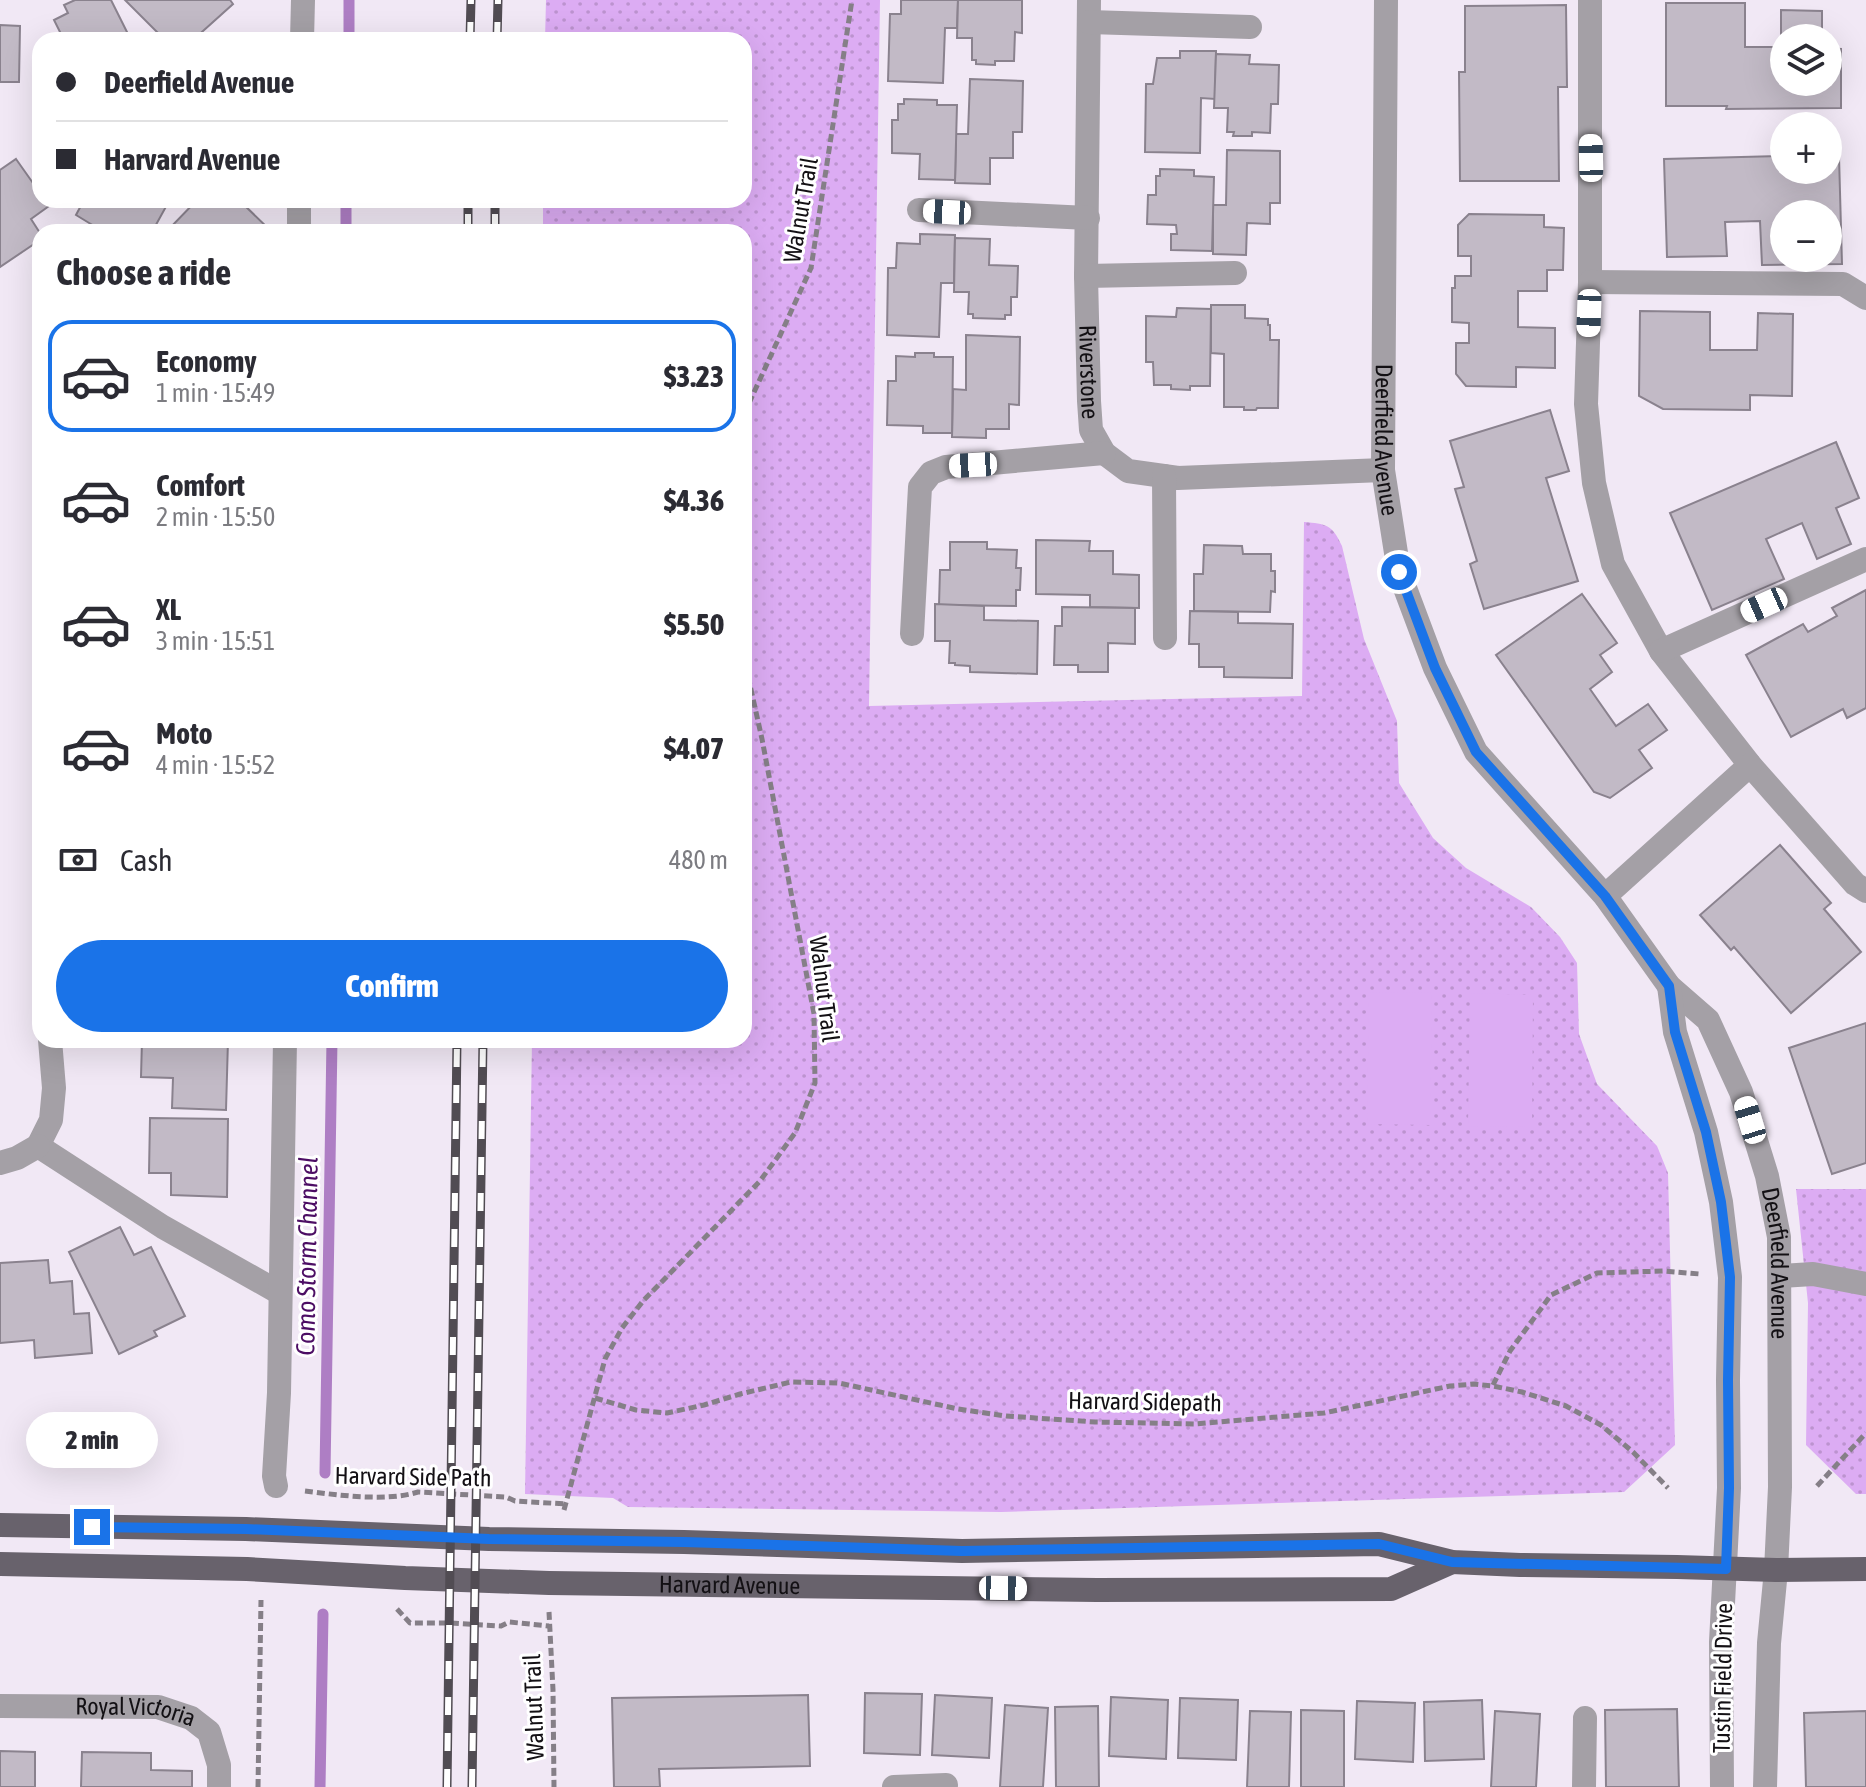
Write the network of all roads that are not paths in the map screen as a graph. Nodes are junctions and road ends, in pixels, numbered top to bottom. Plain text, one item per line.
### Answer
1 (303, 0) edge
2 (1386, 0) edge
3 (1590, 0) edge
4 (1089, 11) edge
5 (1250, 27) dead end
6 (302, 32) edge
7 (919, 210) dead end
8 (1088, 218) junction
9 (1235, 273) dead end
10 (1086, 276) junction
11 (1590, 282) junction
12 (1866, 298) edge
13 (1104, 453) junction
14 (1383, 470) junction
15 (1164, 476) junction
16 (1866, 559) edge
17 (912, 634) dead end
18 (1165, 638) dead end
19 (1661, 651) junction
20 (1750, 765) junction
21 (1866, 891) edge
22 (1605, 896) junction
23 (1669, 986) junction
24 (51, 1048) edge
25 (285, 1048) edge
26 (38, 1146) junction
27 (0, 1163) edge
28 (1781, 1276) junction
29 (1866, 1284) edge
30 (280, 1293) junction
31 (276, 1486) road end
32 (0, 1525) edge
33 (1452, 1562) junction
34 (0, 1564) edge
35 (1726, 1569) junction
36 (1866, 1569) edge
37 (1776, 1570) junction
38 (0, 1706) edge
39 (1585, 1718) dead end
40 (946, 1785) dead end
41 (219, 1787) edge
42 (894, 1787) edge
43 (1584, 1787) edge
44 (1722, 1787) edge
45 (1765, 1787) edge

1 - 6 street
2 - 14 street, Deerfield Avenue
3 - 11 street
4 - 5 street
4 - 8 street, Riverstone
7 - 8 street
8 - 10 street, Riverstone
9 - 10 street
10 - 13 street, Riverstone
11 - 12 street
11 - 19 street
13 - 15 street, Riverstone
13 - 17 street
14 - 15 street, Riverstone
14 - 22 street, Deerfield Avenue
15 - 18 street
16 - 19 street
19 - 20 street
20 - 21 street
20 - 22 street
22 - 23 street, Deerfield Avenue
23 - 28 street, Deerfield Avenue
23 - 35 street, Deerfield Avenue
24 - 26 street
25 - 30 street
26 - 27 street
26 - 30 street
28 - 29 street
28 - 37 street, Deerfield Avenue
30 - 31 street
32 - 33 main road, Harvard Avenue
33 - 34 main road, Harvard Avenue
33 - 35 main road, Harvard Avenue
35 - 37 main road, Harvard Avenue
35 - 44 street, Tustin Field Drive
36 - 37 main road, Harvard Avenue
37 - 45 street, Tustin Field Drive
38 - 41 street, Royal Victoria
39 - 43 street
40 - 42 street

